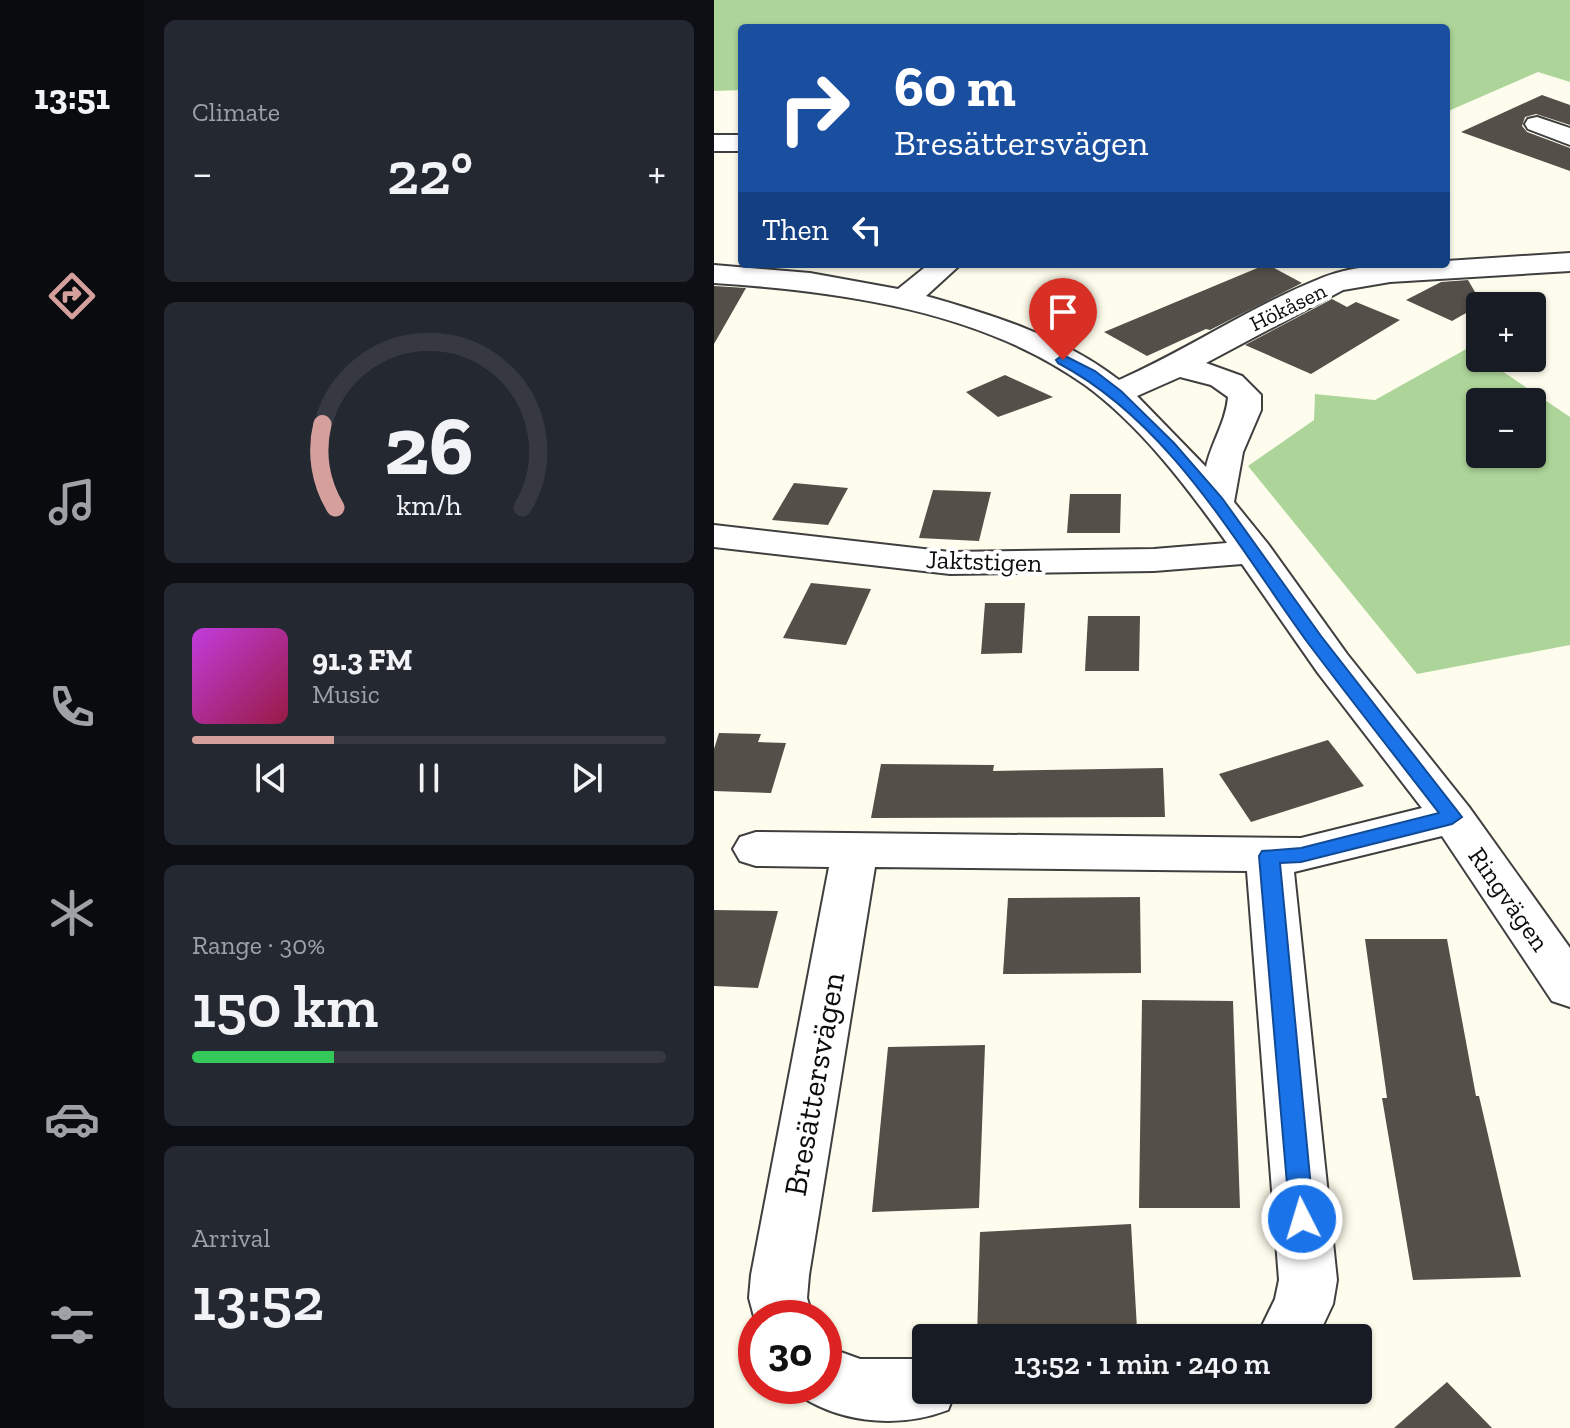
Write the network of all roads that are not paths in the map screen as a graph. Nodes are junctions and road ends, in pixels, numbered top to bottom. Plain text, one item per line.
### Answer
1 (1537, 124) dead end
2 (1570, 137) edge
3 (714, 143) edge
4 (738, 143) edge
5 (1570, 262) edge
6 (942, 268) edge
7 (714, 274) edge
8 (903, 300) junction
9 (1176, 367) junction
10 (1116, 394) junction
11 (1217, 501) junction
12 (714, 536) edge
13 (1255, 552) junction
14 (1452, 817) junction
15 (756, 849) dead end
16 (855, 851) junction
17 (1269, 856) junction
18 (1570, 987) edge
19 (778, 1300) edge
20 (1293, 1324) edge
21 (842, 1386) edge
22 (912, 1389) edge

1 - 2 street
3 - 4 street
5 - 9 street, Hökåsen
6 - 8 street
7 - 8 street, Ringvägen
8 - 10 street, Ringvägen
9 - 10 street, Hökåsen
9 - 11 street
10 - 11 street, Ringvägen
11 - 13 street, Ringvägen
12 - 13 street, Jaktstigen
13 - 14 street, Ringvägen
14 - 17 street
14 - 18 street, Ringvägen
15 - 16 street
16 - 17 street
16 - 19 street, Bresättersvägen
17 - 20 street
21 - 22 street

